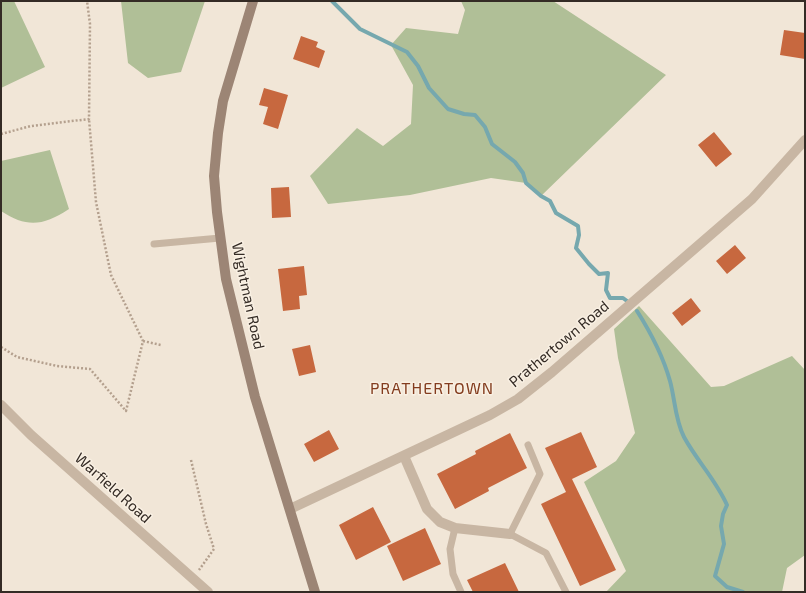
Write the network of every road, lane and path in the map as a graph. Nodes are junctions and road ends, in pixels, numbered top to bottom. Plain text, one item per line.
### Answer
1 (87, 1) edge
2 (253, 1) edge
3 (89, 119) junction
4 (1, 134) edge
5 (805, 140) edge
6 (220, 238) junction
7 (154, 244) dead end
8 (143, 341) junction
9 (161, 345) dead end
10 (1, 347) edge
11 (1, 405) edge
12 (528, 445) dead end
13 (404, 456) junction
14 (191, 460) dead end
15 (290, 509) junction
16 (455, 528) junction
17 (510, 534) junction
18 (193, 579) junction
19 (208, 592) edge
20 (315, 592) edge
21 (461, 592) edge
22 (566, 592) edge

1 - 3 path
2 - 6 main road, Wightman Road
3 - 4 path
3 - 8 path
5 - 13 street, Prathertown Road
6 - 7 lane
6 - 15 main road, Wightman Road
8 - 9 path
8 - 10 path
11 - 18 street, Warfield Road
12 - 17 lane
13 - 15 street, Prathertown Road
13 - 16 street
14 - 18 path
15 - 20 main road, Wightman Road
16 - 17 street
16 - 21 lane
17 - 22 lane
18 - 19 street, Warfield Road

